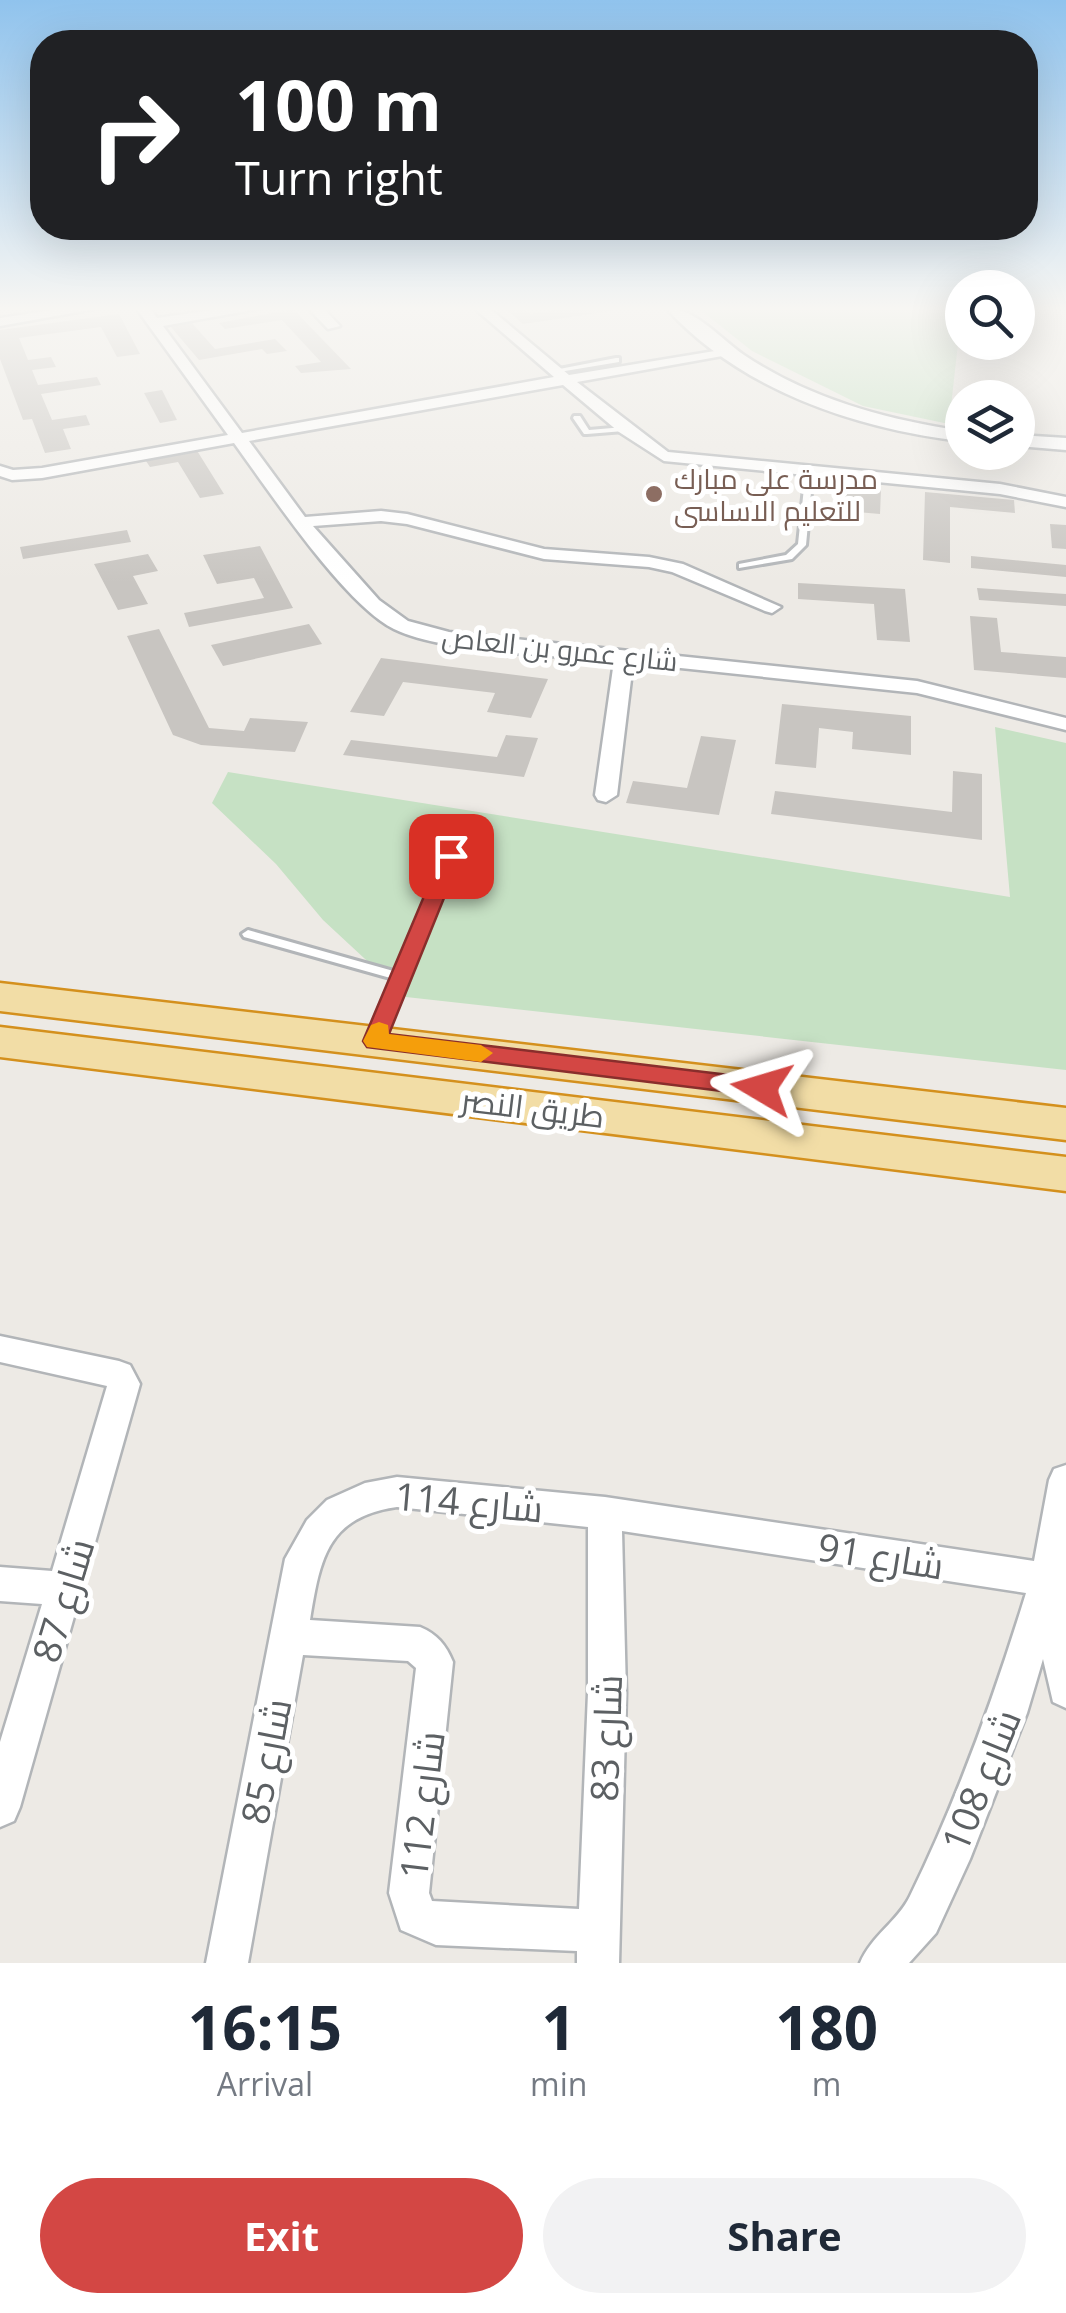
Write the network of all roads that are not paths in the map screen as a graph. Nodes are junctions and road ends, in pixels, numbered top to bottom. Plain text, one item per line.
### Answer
1 (208, 400) edge
2 (432, 400) edge
3 (588, 400) edge
4 (811, 400) edge
5 (577, 418) dead end
6 (624, 429) junction
7 (945, 433) edge
8 (235, 438) junction
9 (1035, 442) edge
10 (1066, 444) edge
11 (0, 471) edge
12 (809, 471) junction
13 (1066, 502) edge
14 (300, 522) junction
15 (742, 566) dead end
16 (772, 607) dead end
17 (624, 656) junction
18 (1066, 724) edge
19 (606, 795) dead end
20 (451, 856) dead end
21 (248, 934) dead end
22 (402, 977) junction
23 (0, 998) edge
24 (375, 1041) junction
25 (0, 1042) edge
26 (421, 1046) junction
27 (404, 1091) junction
28 (1066, 1124) edge
29 (1066, 1174) edge
30 (0, 1349) edge
31 (1066, 1480) edge
32 (605, 1514) junction
33 (303, 1559) joint
34 (1048, 1580) junction
35 (0, 1584) edge
36 (66, 1589) junction
37 (288, 1636) junction
38 (1066, 1689) edge
39 (0, 1807) edge
40 (599, 1947) edge
41 (228, 1963) edge
42 (881, 1963) edge

1 - 8 street, شارع عمرو بن العاص
2 - 8 street
3 - 6 street
4 - 7 street
5 - 6 lane
6 - 12 street
8 - 11 street
8 - 14 street, شارع عمرو بن العاص
9 - 10 street
12 - 13 street
12 - 15 lane
14 - 16 street
14 - 17 street, شارع عمرو بن العاص
17 - 18 street, شارع عمرو بن العاص
17 - 19 street
20 - 22 lane
21 - 22 lane
22 - 24 lane
23 - 24 highway, طريق النصر
24 - 26 highway, طريق النصر
25 - 27 highway, طريق النصر
26 - 27 highway
26 - 28 highway, طريق النصر
27 - 29 highway, طريق النصر
30 - 36 street, شارع 87
31 - 34 street
32 - 33 street, شارع 114
32 - 34 street, شارع 91
32 - 40 street, شارع 83
33 - 37 street, شارع 85
34 - 38 street
34 - 42 street, شارع 108
35 - 36 street
36 - 39 street, شارع 87
37 - 40 street, شارع 112
37 - 41 street, شارع 85

